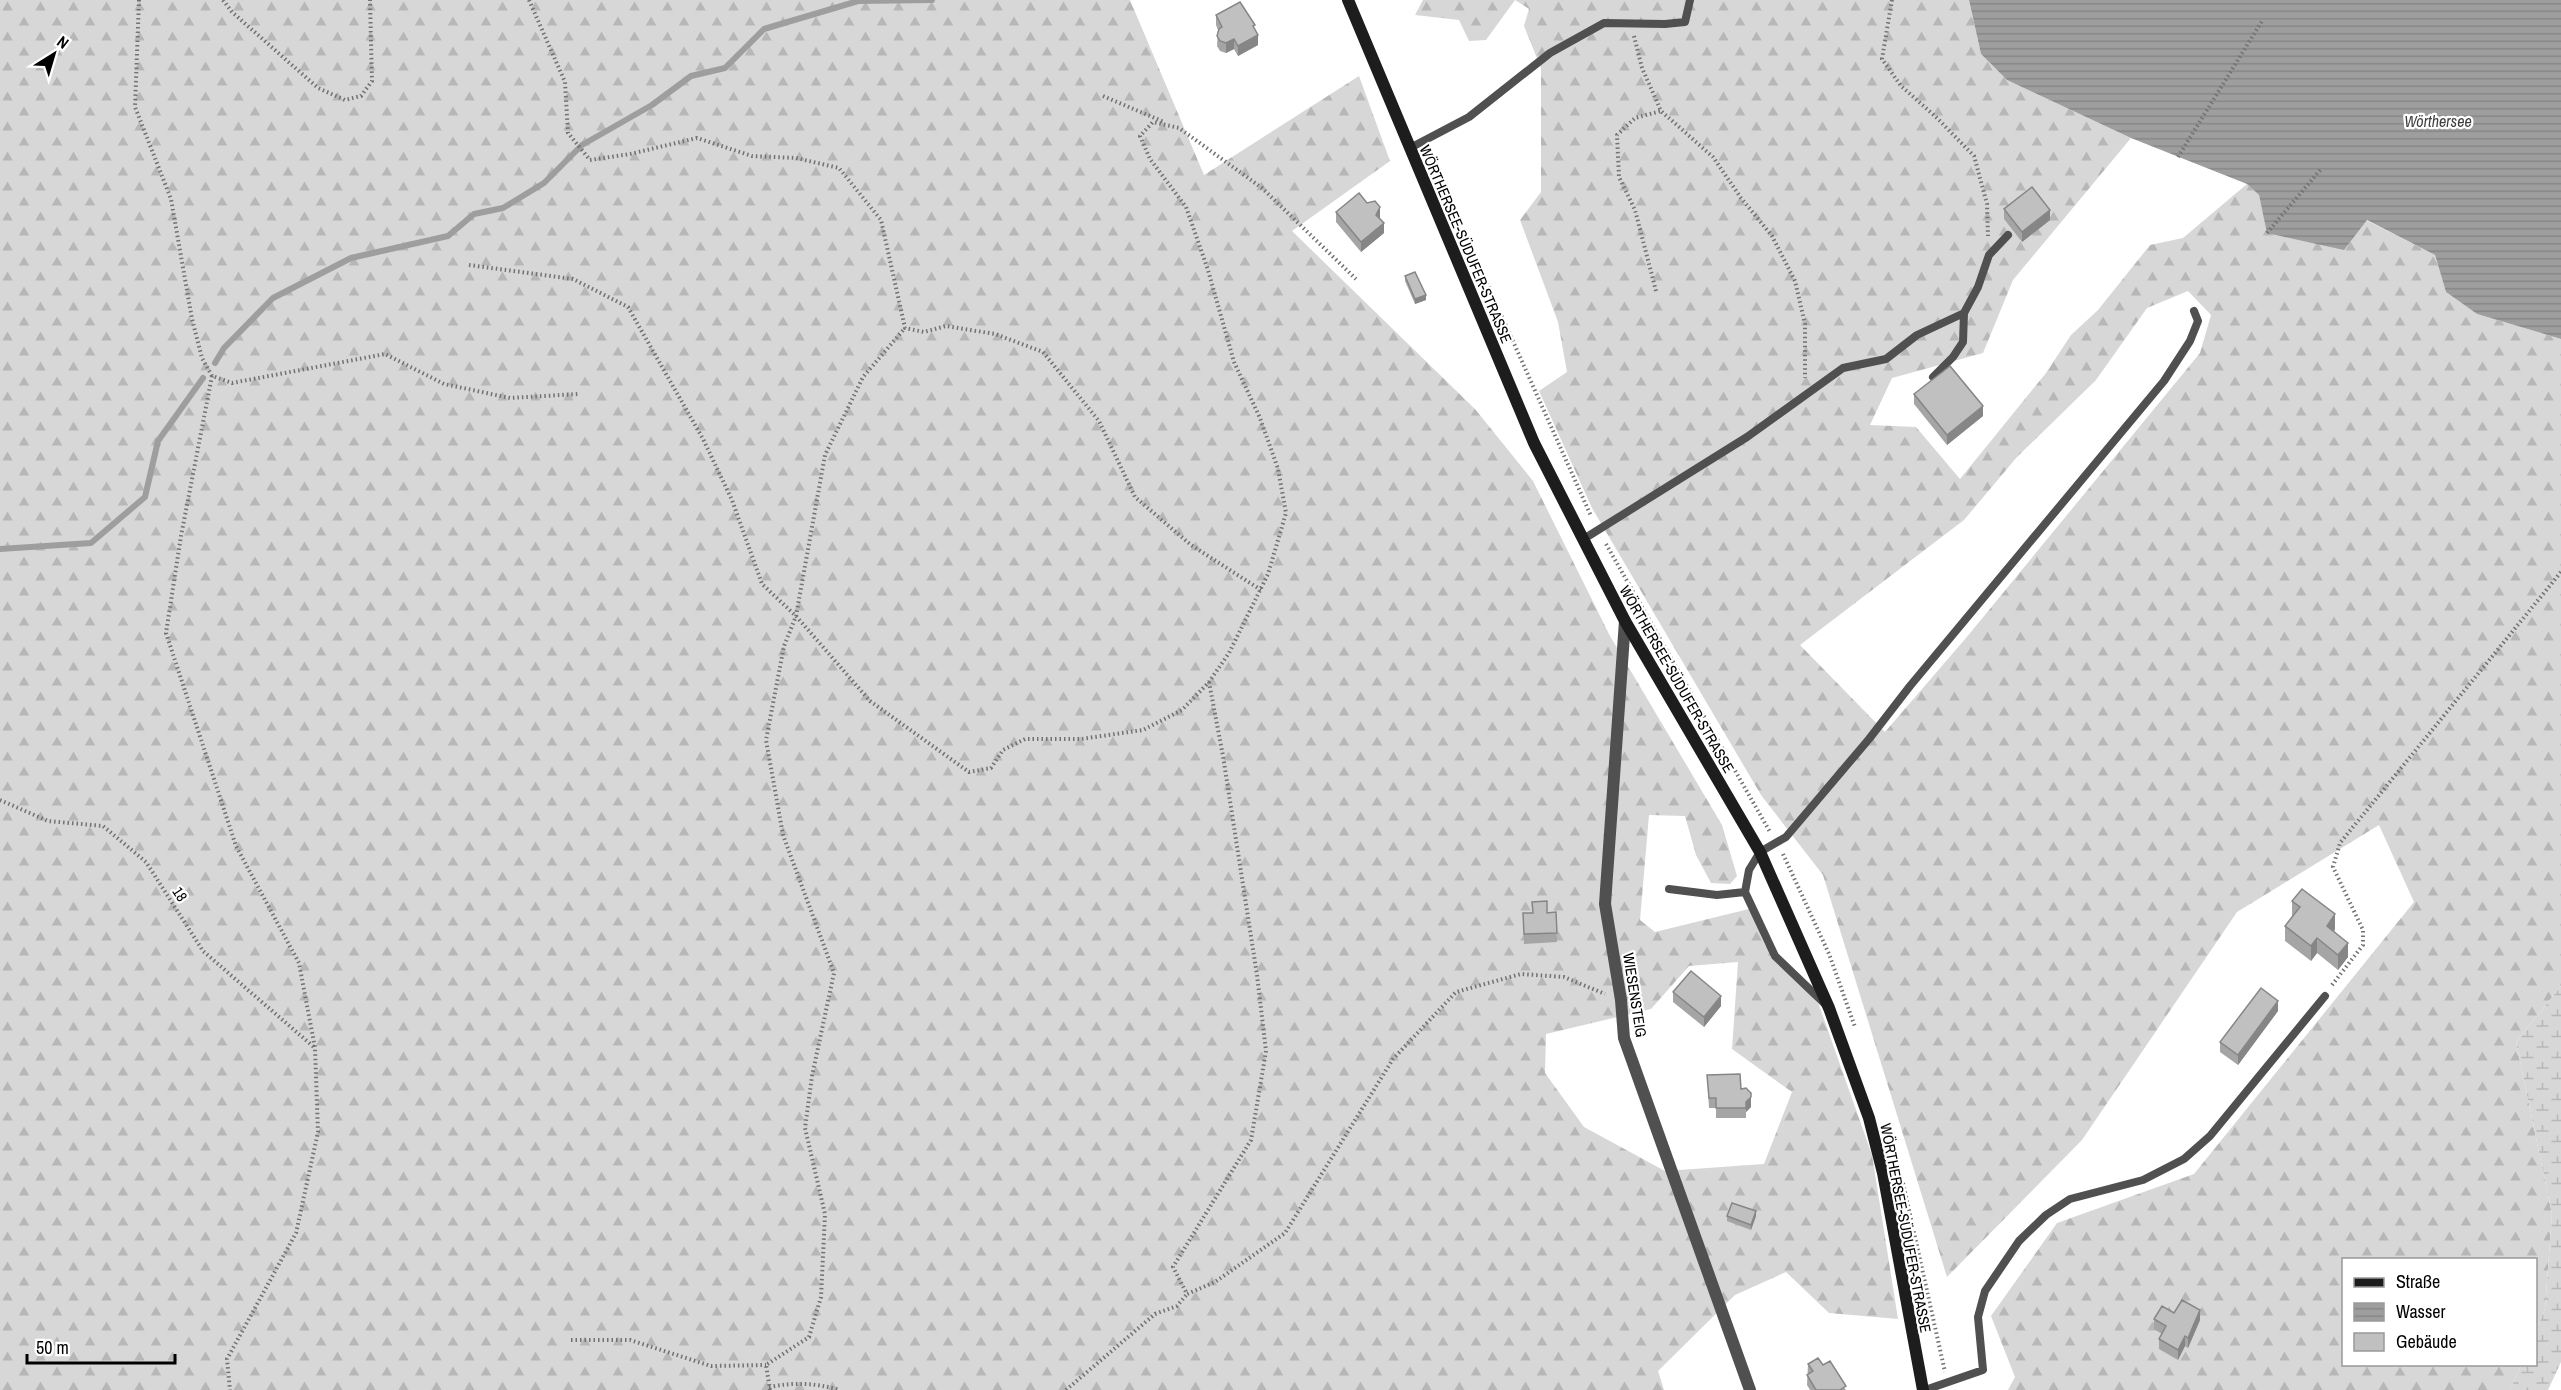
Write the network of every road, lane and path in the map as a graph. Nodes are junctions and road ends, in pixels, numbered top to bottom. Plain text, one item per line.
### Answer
1 (139, 0) edge
2 (223, 0) edge
3 (370, 0) edge
4 (529, 0) edge
5 (1348, 0) edge
6 (1690, 0) edge
7 (1892, 0) edge
8 (2262, 21) dead end
9 (1632, 24) junction
10 (1103, 96) dead end
11 (1661, 111) junction
12 (1179, 128) junction
13 (1410, 148) junction
14 (2178, 156) dead end
15 (2321, 169) dead end
16 (2267, 233) dead end
17 (2008, 236) dead end
18 (1989, 255) junction
19 (469, 265) dead end
20 (1356, 279) dead end
21 (1656, 291) dead end
22 (2194, 311) dead end
23 (1964, 312) junction
24 (905, 328) junction
25 (212, 376) junction
26 (1933, 377) edge
27 (578, 394) dead end
28 (1804, 395) junction
29 (1582, 540) junction
30 (2561, 572) edge
31 (1261, 590) junction
32 (796, 616) junction
33 (1625, 621) junction
34 (1209, 682) junction
35 (0, 800) edge
36 (1760, 852) junction
37 (1669, 889) dead end
38 (1745, 892) junction
39 (2325, 996) joint
40 (1621, 1000) junction
41 (1829, 1008) junction
42 (315, 1048) junction
43 (1187, 1294) junction
44 (571, 1340) dead end
45 (766, 1365) junction
46 (769, 1388) edge
47 (230, 1390) edge
48 (840, 1390) edge
49 (1066, 1390) edge
50 (1750, 1390) edge
51 (1924, 1390) edge

1 - 25 path
2 - 3 path
4 - 24 path
5 - 13 main road, WÖRTHERSEE-SÜDUFER-STRASSE
6 - 9 lane
7 - 18 path
8 - 14 path
9 - 11 path
9 - 13 lane
10 - 12 path
11 - 21 path
11 - 28 path
12 - 20 path
12 - 31 path
13 - 29 main road, WÖRTHERSEE-SÜDUFER-STRASSE
15 - 16 path
17 - 18 lane
18 - 23 lane
19 - 32 path
22 - 36 lane
23 - 26 lane
23 - 28 lane
24 - 31 path
24 - 32 path
25 - 27 path
25 - 42 path
28 - 29 lane
29 - 33 main road, WÖRTHERSEE-SÜDUFER-STRASSE
30 - 39 path
31 - 34 path
32 - 34 path
32 - 45 path
33 - 36 main road, WÖRTHERSEE-SÜDUFER-STRASSE
33 - 40 street, WIESENSTEIG
34 - 43 path
35 - 42 path, 18
36 - 38 lane
36 - 41 main road, WÖRTHERSEE-SÜDUFER-STRASSE
37 - 38 lane
38 - 41 lane
39 - 51 lane
40 - 43 path
40 - 50 street, WIESENSTEIG
41 - 51 main road, WÖRTHERSEE-SÜDUFER-STRASSE
42 - 47 path
43 - 49 path
44 - 45 path
45 - 46 path
46 - 48 path

